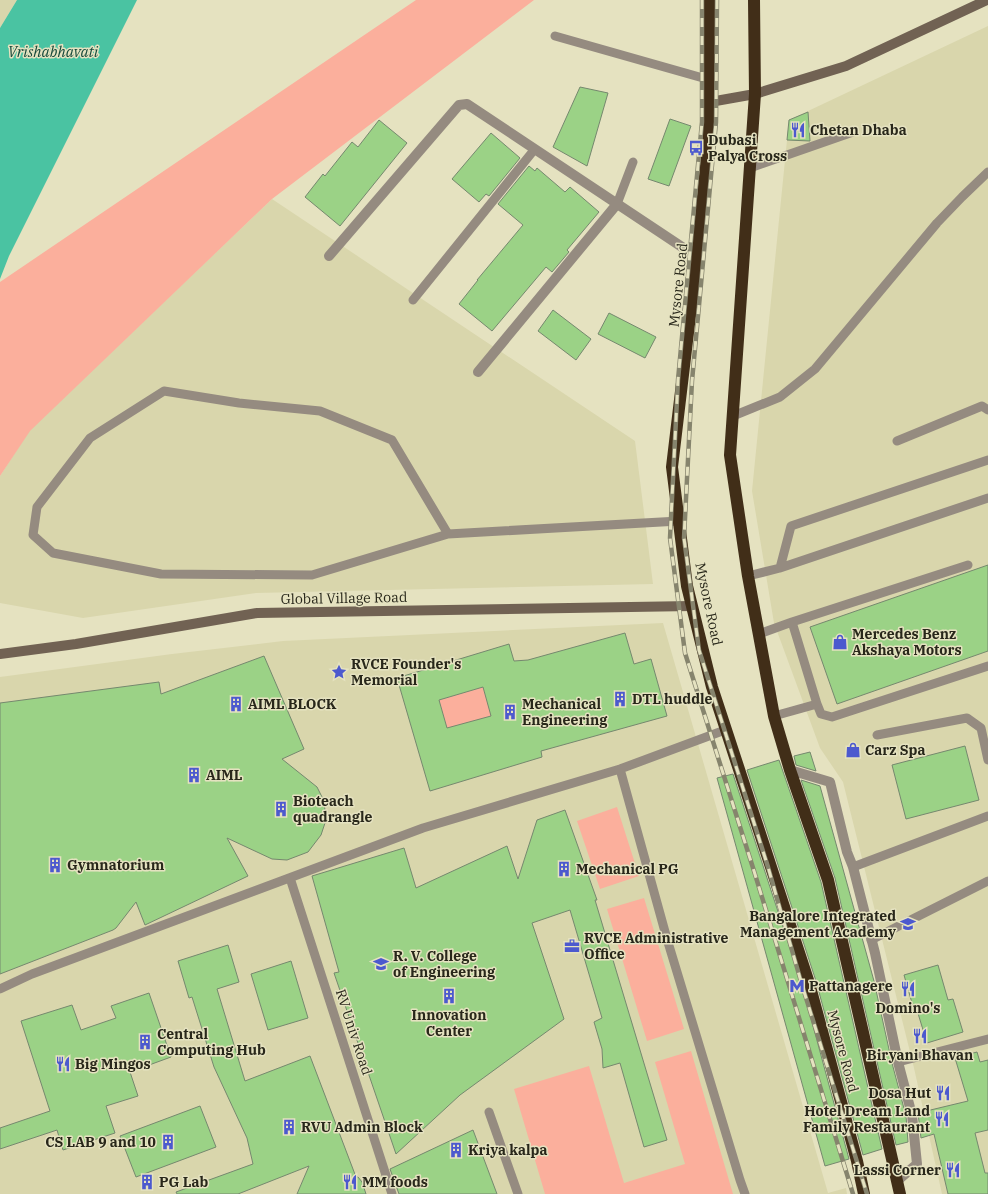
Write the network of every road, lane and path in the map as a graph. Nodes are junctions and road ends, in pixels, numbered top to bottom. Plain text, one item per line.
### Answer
1 (710, 0) edge
2 (754, 0) edge
3 (987, 0) edge
4 (555, 36) dead end
5 (710, 80) junction
6 (755, 94) junction
7 (710, 102) junction
8 (853, 132) dead end
9 (534, 150) junction
10 (633, 162) dead end
11 (750, 168) junction
12 (988, 172) edge
13 (617, 204) junction
14 (329, 256) dead end
15 (697, 257) junction
16 (413, 300) dead end
17 (478, 372) dead end
18 (988, 410) edge
19 (733, 416) junction
20 (897, 441) dead end
21 (988, 460) edge
22 (988, 498) edge
23 (679, 521) junction
24 (448, 534) junction
25 (968, 565) dead end
26 (780, 568) junction
27 (748, 576) junction
28 (692, 606) junction
29 (792, 622) junction
30 (758, 634) junction
31 (0, 654) edge
32 (988, 666) edge
33 (817, 704) junction
34 (774, 716) junction
35 (725, 730) junction
36 (877, 735) dead end
37 (988, 760) edge
38 (620, 769) junction
39 (790, 770) junction
40 (988, 816) edge
41 (853, 867) junction
42 (290, 878) junction
43 (988, 881) edge
44 (871, 940) junction
45 (0, 989) edge
46 (988, 1039) edge
47 (898, 1062) junction
48 (489, 1112) dead end
49 (897, 1181) junction
50 (392, 1194) edge
51 (518, 1194) edge
52 (745, 1194) edge
53 (864, 1194) edge
54 (900, 1194) edge

1 - 5 highway, Mysore Road
2 - 6 highway, Mysore Road
3 - 6 street
4 - 5 lane
5 - 7 highway, Mysore Road
6 - 7 street
6 - 11 highway, Mysore Road
7 - 15 highway, Mysore Road
8 - 11 lane
9 - 13 street
9 - 14 street
9 - 16 lane
10 - 13 lane
11 - 19 highway, Mysore Road
12 - 19 lane
13 - 15 street
13 - 17 street
15 - 23 highway, Mysore Road
18 - 20 lane
19 - 27 highway, Mysore Road
21 - 26 lane
22 - 26 lane
23 - 24 lane
23 - 28 highway, Mysore Road
24 - 24 lane
25 - 29 lane
26 - 27 lane
27 - 30 highway, Mysore Road
28 - 31 street, Global Village Road
28 - 35 highway, Mysore Road
29 - 30 lane
29 - 33 lane
30 - 34 highway, Mysore Road
32 - 33 lane
33 - 34 lane
34 - 39 highway, Mysore Road
35 - 38 lane
35 - 53 highway, Mysore Road
36 - 37 lane
38 - 42 lane
38 - 52 lane
39 - 41 street
39 - 49 highway, Mysore Road
40 - 41 lane
41 - 44 street
42 - 45 lane
42 - 50 lane, RV Univ Road
43 - 44 lane
44 - 47 street
46 - 47 lane
47 - 49 street
48 - 51 lane
49 - 54 highway, Mysore Road

